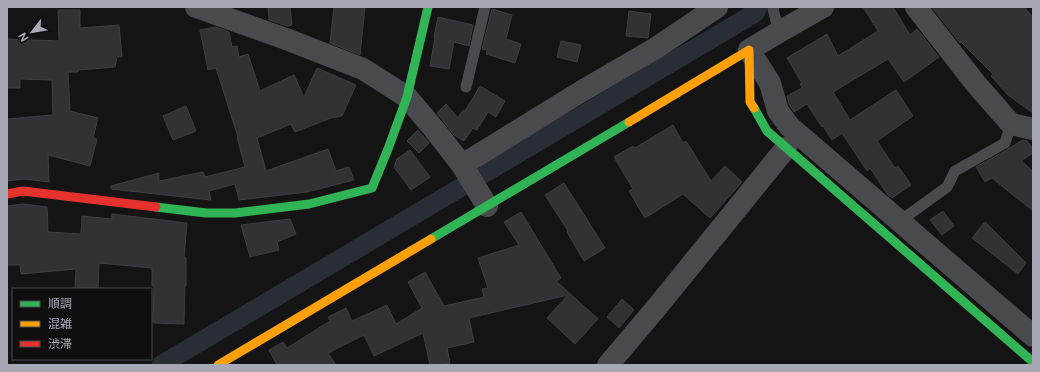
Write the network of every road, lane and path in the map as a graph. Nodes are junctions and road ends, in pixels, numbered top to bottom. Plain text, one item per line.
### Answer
1 (196, 7) edge
2 (428, 7) edge
3 (485, 7) edge
4 (717, 7) edge
5 (774, 7) edge
6 (823, 7) edge
7 (916, 7) edge
8 (779, 32) junction
9 (749, 50) junction
10 (466, 87) dead end
11 (407, 97) junction
12 (1011, 124) junction
13 (1033, 129) edge
14 (786, 148) junction
15 (463, 165) junction
16 (7, 194) edge
17 (487, 205) junction
18 (894, 229) junction
19 (939, 268) junction
20 (1033, 336) edge
21 (1033, 362) edge
22 (218, 365) edge
23 (608, 365) edge

1 - 11 street
2 - 11 street
3 - 10 lane
4 - 15 street
5 - 8 lane
6 - 8 street
7 - 12 street
8 - 9 street
9 - 14 street
9 - 17 street
9 - 18 street
11 - 15 street
11 - 16 street
12 - 13 street
12 - 18 lane
14 - 18 street
14 - 23 street
15 - 17 street
17 - 22 street
18 - 19 street
19 - 20 street
19 - 21 street

